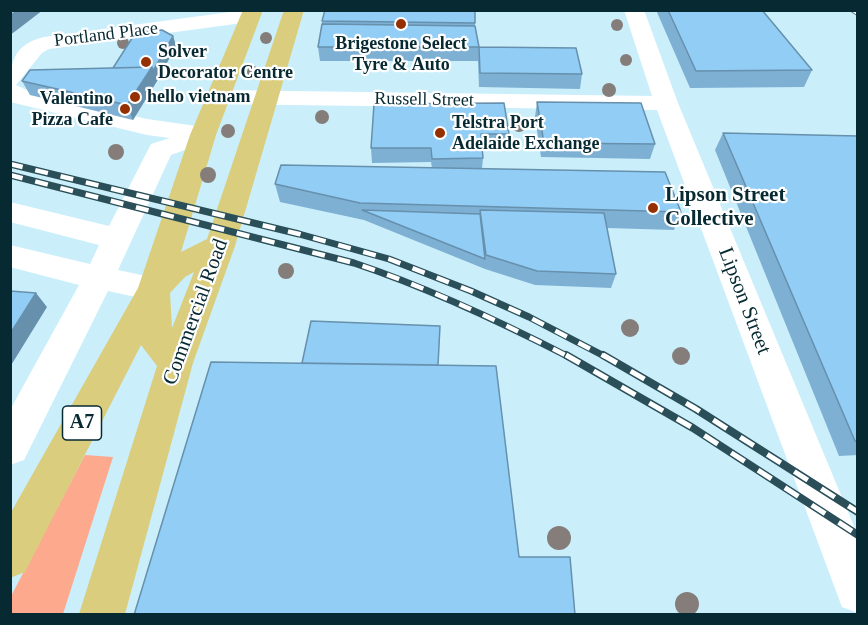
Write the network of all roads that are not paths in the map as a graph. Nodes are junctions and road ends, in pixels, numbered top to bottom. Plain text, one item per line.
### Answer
1 (634, 10) edge
2 (292, 15) edge
3 (248, 21) edge
4 (10, 80) edge
5 (10, 91) edge
6 (218, 97) junction
7 (266, 98) junction
8 (666, 103) junction
9 (203, 135) junction
10 (10, 212) edge
11 (117, 239) junction
12 (220, 246) junction
13 (10, 256) edge
14 (99, 277) junction
15 (154, 289) junction
16 (176, 363) junction
17 (10, 448) edge
18 (10, 557) edge
19 (858, 591) edge
20 (102, 615) edge

1 - 8 street, Lipson Street
2 - 3 main road
2 - 7 main road, Commercial Road
3 - 4 street, Portland Place
3 - 6 main road, A7
5 - 9 street
6 - 7 street, Russell Street
6 - 9 main road, A7
7 - 8 street, Russell Street
7 - 12 main road, Commercial Road
8 - 19 street, Lipson Street
9 - 11 street
9 - 15 main road, A7
10 - 11 street
11 - 14 street
12 - 15 main road
12 - 16 main road, Commercial Road
13 - 14 street
14 - 15 street
14 - 17 street
15 - 16 main road
15 - 18 main road, A7
16 - 20 main road, Commercial Road

